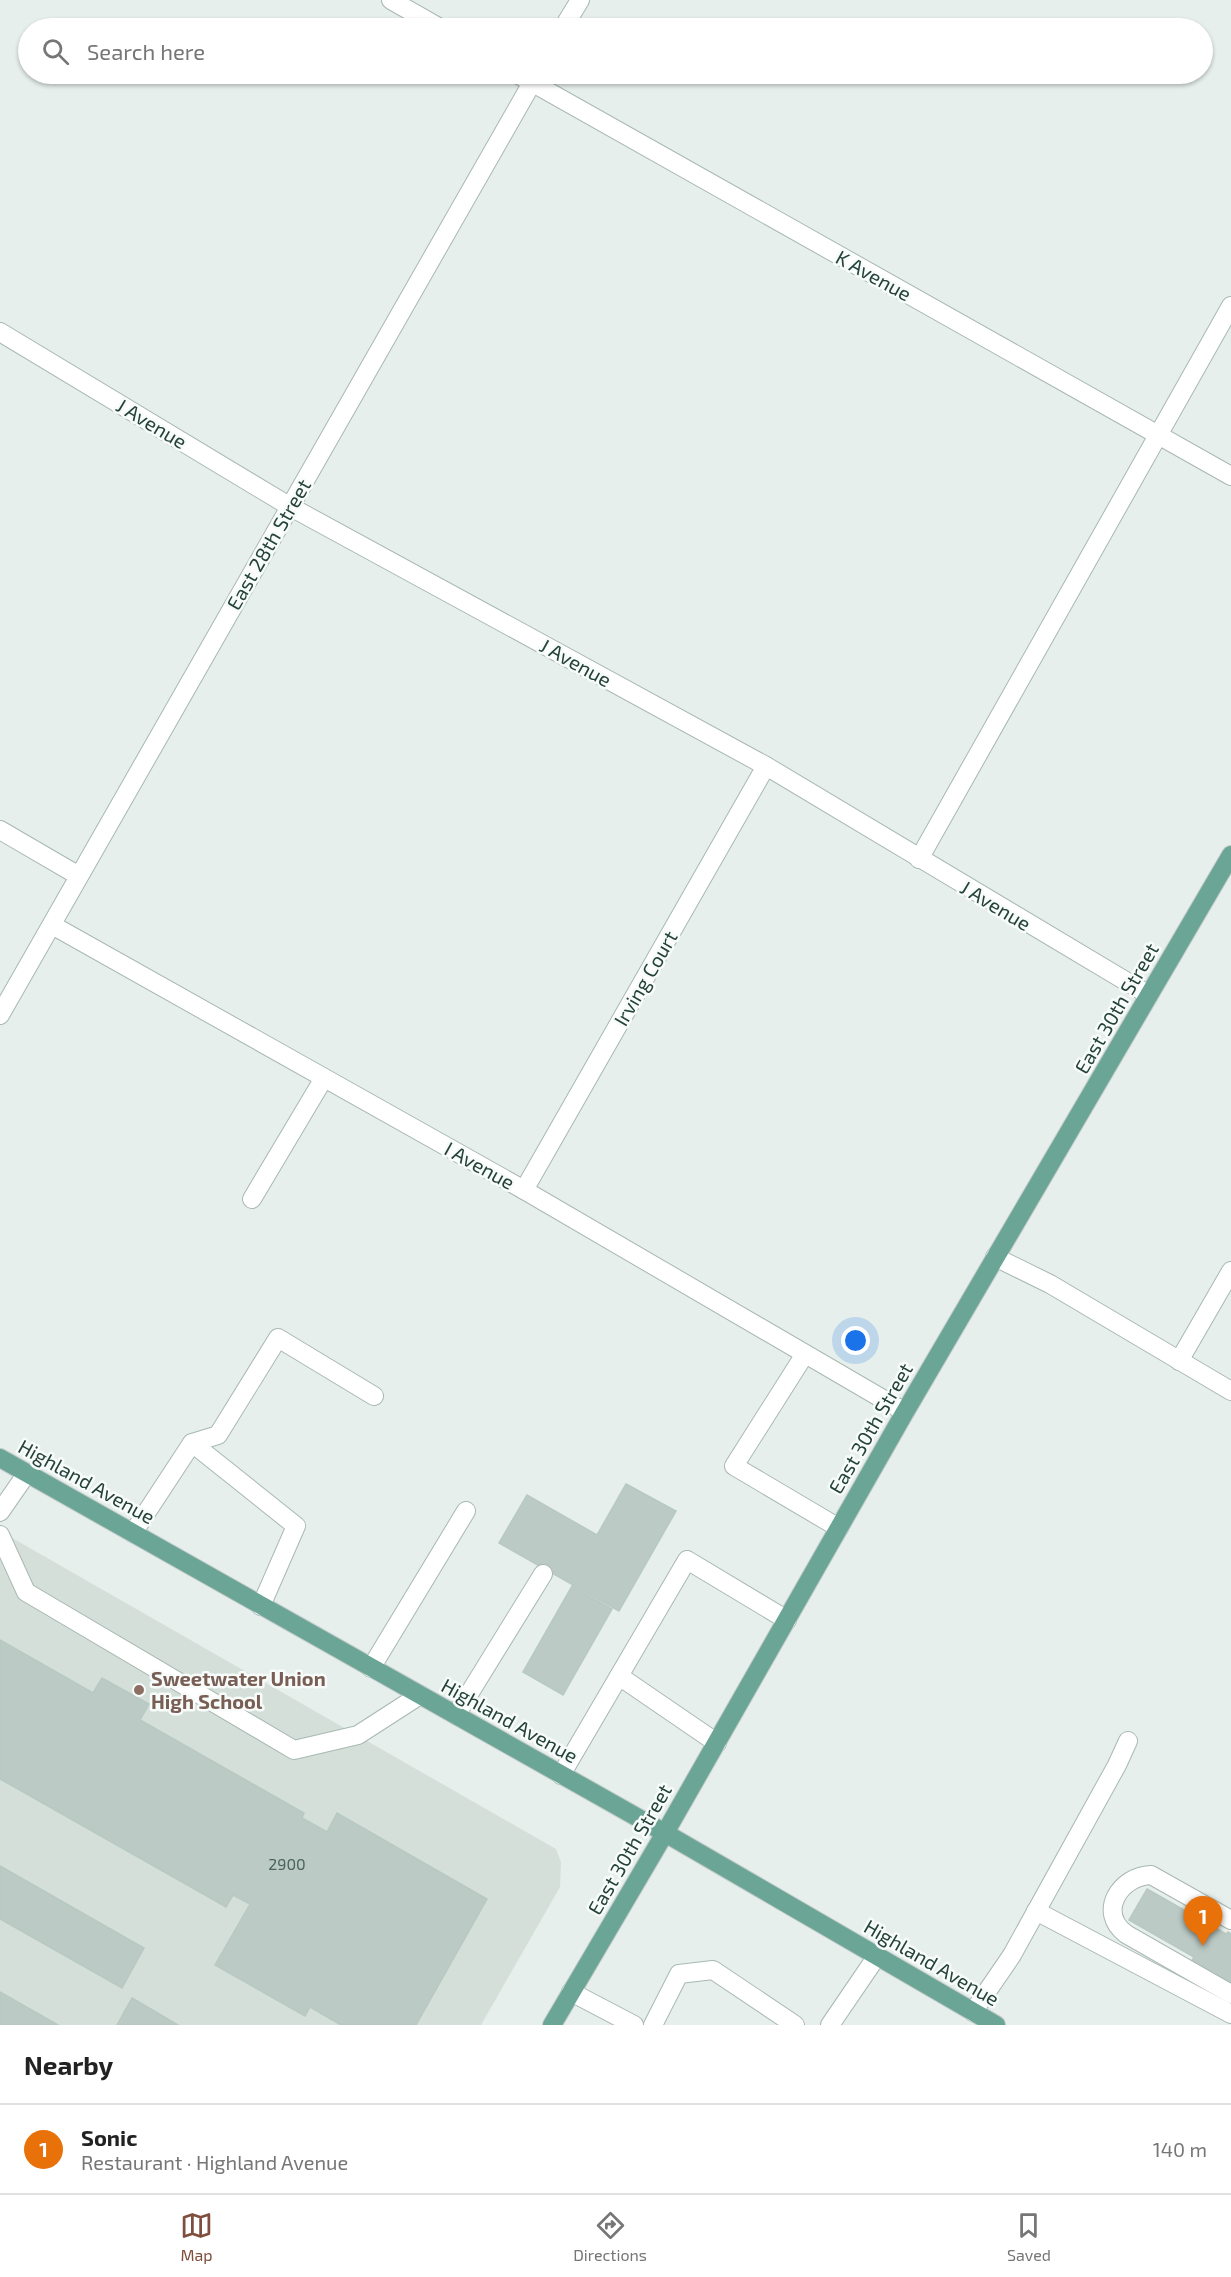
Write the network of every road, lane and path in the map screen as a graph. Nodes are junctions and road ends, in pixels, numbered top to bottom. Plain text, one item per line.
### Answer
1 (391, 0) edge
2 (580, 0) edge
3 (422, 18) edge
4 (569, 18) edge
5 (525, 84) edge
6 (543, 84) edge
7 (1231, 306) edge
8 (0, 332) edge
9 (1157, 434) junction
10 (1231, 476) edge
11 (289, 506) junction
12 (766, 766) junction
13 (0, 830) edge
14 (1231, 855) edge
15 (919, 860) junction
16 (80, 876) junction
17 (52, 925) junction
18 (1149, 995) junction
19 (0, 1016) edge
20 (324, 1077) junction
21 (524, 1190) junction
22 (252, 1199) dead end
23 (995, 1257) junction
24 (1231, 1271) edge
25 (805, 1354) junction
26 (1179, 1361) junction
27 (1231, 1391) edge
28 (374, 1396) dead end
29 (904, 1412) junction
30 (192, 1443) junction
31 (0, 1458) edge
32 (27, 1473) junction
33 (0, 1512) edge
34 (466, 1512) dead end
35 (839, 1528) junction
36 (133, 1533) junction
37 (0, 1535) edge
38 (543, 1575) dead end
39 (261, 1606) junction
40 (787, 1620) junction
41 (371, 1668) junction
42 (619, 1676) junction
43 (420, 1695) junction
44 (456, 1715) junction
45 (1128, 1741) dead end
46 (717, 1743) junction
47 (561, 1775) junction
48 (665, 1833) junction
49 (1036, 1911) junction
50 (1231, 1920) edge
51 (877, 1956) junction
52 (571, 1992) junction
53 (1231, 1994) edge
54 (973, 2012) junction
55 (1231, 2014) edge
56 (552, 2025) edge
57 (633, 2025) edge
58 (653, 2025) edge
59 (795, 2025) edge
60 (830, 2025) edge
61 (996, 2025) edge

1 - 3 street
2 - 4 street
5 - 11 street, East 28th Street
6 - 9 street, K Avenue
7 - 9 street
8 - 11 street, J Avenue
9 - 10 street, K Avenue
9 - 15 street
11 - 12 street, J Avenue
11 - 16 street, East 28th Street
12 - 15 street, J Avenue
12 - 21 street, Irving Court
13 - 16 street
14 - 18 main road, East 30th Street
15 - 18 street, J Avenue
16 - 17 street, East 28th Street
17 - 19 street, East 28th Street
17 - 20 street, I Avenue
18 - 23 main road, East 30th Street
20 - 21 street, I Avenue
20 - 22 street
21 - 25 street, I Avenue
23 - 26 street
23 - 29 main road, East 30th Street
24 - 26 street
25 - 29 street, I Avenue
25 - 35 street
26 - 27 street
28 - 30 street
29 - 35 main road, East 30th Street
30 - 36 street
30 - 39 street
31 - 32 main road, Highland Avenue
32 - 33 street
32 - 36 main road, Highland Avenue
34 - 41 street
35 - 40 main road, East 30th Street
36 - 39 main road, Highland Avenue
37 - 43 street
38 - 44 street
39 - 41 main road, Highland Avenue
40 - 42 street
40 - 46 main road, East 30th Street
41 - 43 main road, Highland Avenue
42 - 46 street
42 - 47 street
43 - 44 main road, Highland Avenue
44 - 47 main road, Highland Avenue
45 - 49 street
46 - 48 main road, East 30th Street
47 - 48 main road, Highland Avenue
48 - 51 main road, Highland Avenue
48 - 52 main road, East 30th Street
49 - 54 street
49 - 55 street
50 - 53 street
51 - 54 main road, Highland Avenue
51 - 60 street
52 - 56 main road, East 30th Street
52 - 57 street
54 - 61 main road, Highland Avenue
58 - 59 street

